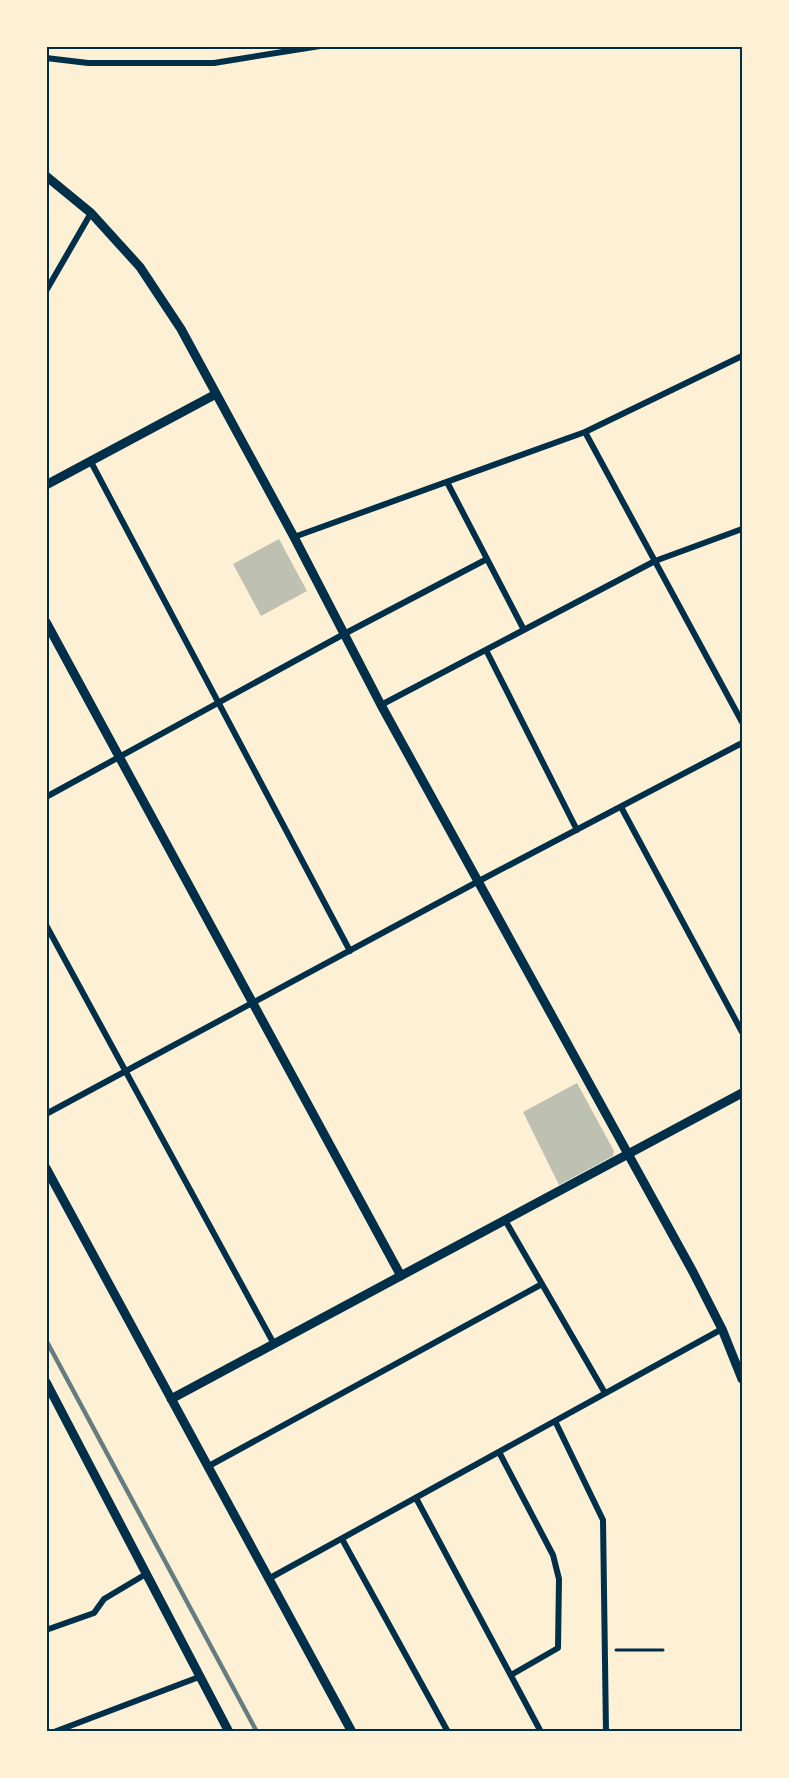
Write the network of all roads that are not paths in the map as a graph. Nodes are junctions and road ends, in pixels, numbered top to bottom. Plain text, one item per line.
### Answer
1 (320, 46) edge
2 (273, 50) edge
3 (46, 58) edge
4 (46, 176) edge
5 (91, 213) junction
6 (46, 291) edge
7 (742, 356) edge
8 (216, 394) junction
9 (585, 432) junction
10 (91, 462) junction
11 (447, 482) junction
12 (46, 485) edge
13 (742, 529) edge
14 (294, 537) junction
15 (488, 559) junction
16 (655, 561) junction
17 (46, 622) edge
18 (524, 630) junction
19 (344, 634) junction
20 (486, 650) junction
21 (218, 702) junction
22 (381, 705) junction
23 (742, 722) edge
24 (742, 743) edge
25 (119, 757) junction
26 (46, 797) edge
27 (621, 807) junction
28 (578, 830) junction
29 (477, 882) junction
30 (46, 925) edge
31 (350, 951) junction
32 (253, 1003) junction
33 (742, 1032) edge
34 (125, 1072) junction
35 (742, 1093) edge
36 (46, 1114) edge
37 (628, 1155) junction
38 (48, 1174) edge
39 (505, 1220) junction
40 (401, 1276) junction
41 (542, 1284) junction
42 (722, 1329) junction
43 (274, 1344) junction
44 (742, 1379) edge
45 (46, 1382) edge
46 (605, 1394) junction
47 (171, 1399) junction
48 (555, 1421) junction
49 (499, 1452) junction
50 (207, 1467) junction
51 (416, 1498) junction
52 (342, 1539) junction
53 (146, 1574) junction
54 (270, 1578) junction
55 (46, 1630) edge
56 (511, 1675) junction
57 (199, 1677) junction
58 (54, 1731) edge
59 (229, 1731) edge
60 (352, 1731) edge
61 (448, 1731) edge
62 (541, 1731) edge
63 (606, 1731) edge

1 - 2 street
2 - 3 street
4 - 5 street
5 - 6 street
5 - 8 street
7 - 9 street
8 - 10 street
8 - 14 street
9 - 11 street
9 - 16 street
10 - 12 street
10 - 21 street
11 - 14 street
11 - 15 street
13 - 16 street
14 - 19 street
15 - 18 street
15 - 19 street
16 - 18 street
16 - 23 street
17 - 25 street
18 - 20 street
19 - 21 street
19 - 22 street
20 - 22 street
20 - 28 street
21 - 25 street
21 - 31 street
22 - 29 street
24 - 27 street
25 - 26 street
25 - 32 street
27 - 28 street
27 - 33 street
28 - 29 street
29 - 31 street
29 - 37 street
30 - 34 street
31 - 32 street
32 - 34 street
32 - 40 street
34 - 36 street
34 - 43 street
35 - 37 street
37 - 39 street
37 - 42 street
38 - 47 street
39 - 40 street
39 - 41 street
40 - 43 street
41 - 46 street
41 - 50 street
42 - 44 street
42 - 46 street
43 - 47 street
45 - 53 street
46 - 48 street
47 - 50 street
48 - 49 street
48 - 63 street
49 - 51 street
49 - 56 street
50 - 54 street
51 - 52 street
51 - 56 street
52 - 54 street
52 - 61 street
53 - 55 street
53 - 57 street
54 - 60 street
56 - 62 street
57 - 58 street
57 - 59 street

